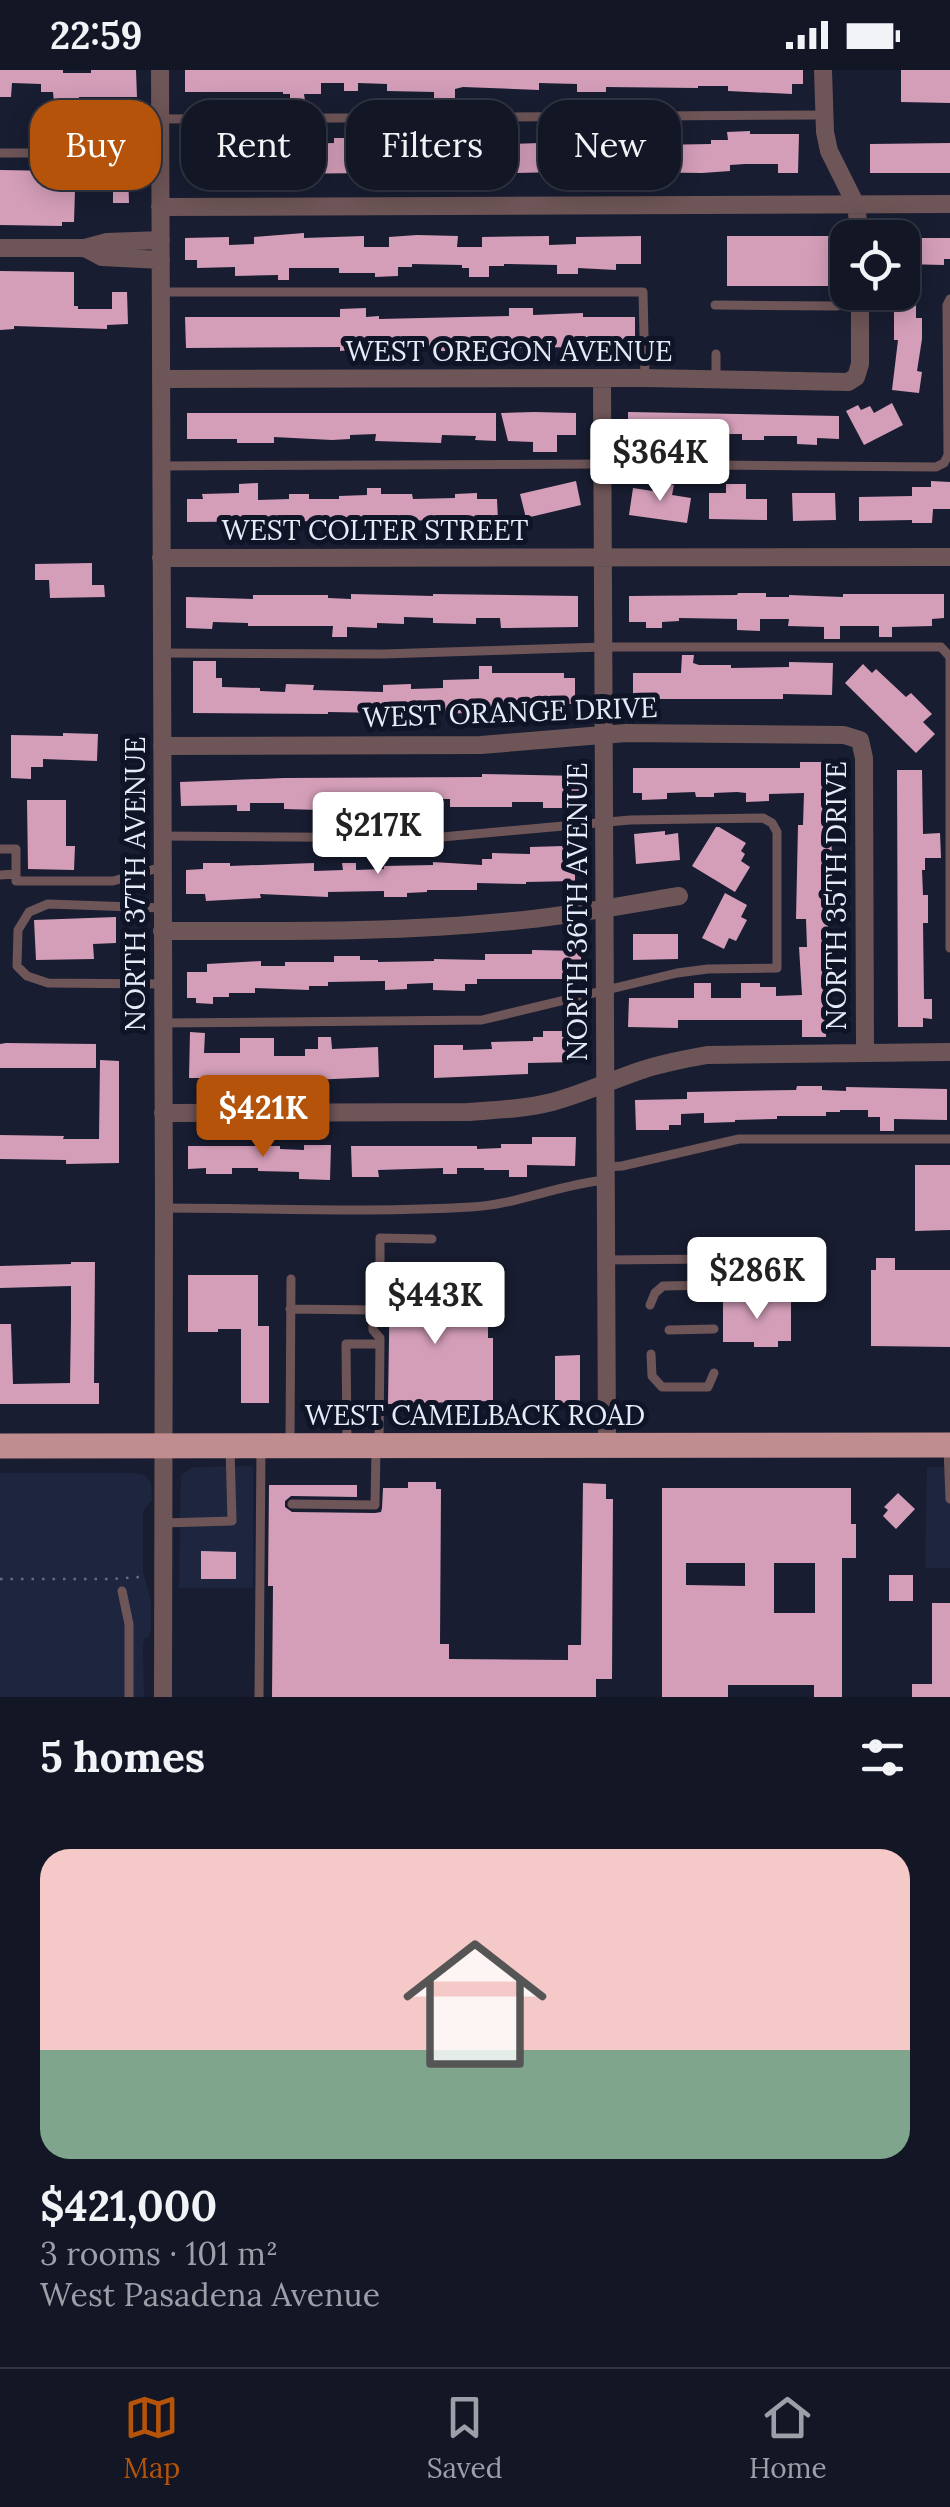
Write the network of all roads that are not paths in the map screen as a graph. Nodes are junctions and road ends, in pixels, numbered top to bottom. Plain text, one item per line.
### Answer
1 (160, 70) edge
2 (823, 70) edge
3 (160, 100) edge
4 (824, 116) junction
5 (161, 119) edge
6 (0, 153) edge
7 (30, 153) edge
8 (160, 190) edge
9 (950, 204) edge
10 (856, 205) junction
11 (160, 207) junction
12 (858, 220) edge
13 (0, 248) edge
14 (161, 250) junction
15 (160, 292) junction
16 (950, 299) edge
17 (714, 305) dead end
18 (830, 306) edge
19 (860, 310) edge
20 (716, 354) dead end
21 (602, 378) junction
22 (645, 378) junction
23 (716, 378) junction
24 (160, 380) junction
25 (603, 464) junction
26 (161, 466) junction
27 (950, 557) edge
28 (161, 558) junction
29 (603, 558) junction
30 (603, 647) junction
31 (161, 653) junction
32 (604, 735) junction
33 (860, 740) joint
34 (162, 746) junction
35 (604, 822) junction
36 (162, 836) junction
37 (0, 849) edge
38 (162, 867) junction
39 (0, 874) edge
40 (16, 874) junction
41 (679, 896) dead end
42 (162, 908) junction
43 (604, 909) junction
44 (162, 931) junction
45 (950, 948) edge
46 (162, 984) junction
47 (605, 991) junction
48 (162, 1023) junction
49 (864, 1052) junction
50 (950, 1052) edge
51 (605, 1085) junction
52 (163, 1112) junction
53 (950, 1139) edge
54 (606, 1174) junction
55 (164, 1208) junction
56 (432, 1239) dead end
57 (714, 1259) dead end
58 (606, 1260) junction
59 (290, 1279) dead end
60 (714, 1285) dead end
61 (650, 1306) dead end
62 (290, 1309) junction
63 (373, 1310) junction
64 (714, 1329) dead end
65 (669, 1330) dead end
66 (381, 1338) junction
67 (651, 1354) dead end
68 (714, 1373) dead end
69 (290, 1445) junction
70 (346, 1445) junction
71 (378, 1445) junction
72 (606, 1445) junction
73 (949, 1445) edge
74 (0, 1446) edge
75 (164, 1446) junction
76 (230, 1446) junction
77 (260, 1446) junction
78 (950, 1500) edge
79 (292, 1504) dead end
80 (164, 1524) junction
81 (122, 1591) dead end
82 (129, 1697) edge
83 (163, 1697) edge
84 (259, 1697) edge

1 - 3 street, NORTH 37TH AVENUE
2 - 4 street
4 - 5 lane
4 - 10 street
6 - 7 lane
8 - 11 street, NORTH 37TH AVENUE
9 - 10 street
10 - 11 street
10 - 12 street
11 - 14 street, NORTH 37TH AVENUE
13 - 14 street
14 - 15 street, NORTH 37TH AVENUE
15 - 22 lane
15 - 24 street, NORTH 37TH AVENUE
16 - 25 lane
17 - 18 lane
19 - 23 street, WEST OREGON AVENUE
20 - 23 lane
21 - 22 street, WEST OREGON AVENUE
21 - 24 street, WEST OREGON AVENUE
21 - 25 street, NORTH 36TH AVENUE
22 - 23 street, WEST OREGON AVENUE
24 - 26 street, NORTH 37TH AVENUE
25 - 26 lane
25 - 29 street, NORTH 36TH AVENUE
26 - 28 street, NORTH 37TH AVENUE
27 - 29 street, WEST COLTER STREET
28 - 29 street, WEST COLTER STREET
28 - 31 street, NORTH 37TH AVENUE
29 - 30 street, NORTH 36TH AVENUE
30 - 31 lane
30 - 32 street, NORTH 36TH AVENUE
30 - 45 lane
31 - 34 street, NORTH 37TH AVENUE
32 - 33 street, WEST ORANGE DRIVE
32 - 34 street, WEST ORANGE DRIVE
32 - 35 street, NORTH 36TH AVENUE
33 - 49 street, NORTH 35TH DRIVE
34 - 36 street, NORTH 37TH AVENUE
35 - 36 lane
35 - 43 street, NORTH 36TH AVENUE
35 - 47 lane
36 - 38 street, NORTH 37TH AVENUE
37 - 40 lane
38 - 40 lane
38 - 42 street, NORTH 37TH AVENUE
39 - 40 lane
41 - 43 street
42 - 44 street, NORTH 37TH AVENUE
42 - 46 lane
43 - 44 street
43 - 47 street, NORTH 36TH AVENUE
44 - 46 street, NORTH 37TH AVENUE
46 - 48 street, NORTH 37TH AVENUE
47 - 48 lane
47 - 51 street, NORTH 36TH AVENUE
48 - 52 street, NORTH 37TH AVENUE
49 - 50 street
49 - 51 street
51 - 52 street
51 - 54 street, NORTH 36TH AVENUE
52 - 55 street, NORTH 37TH AVENUE
53 - 54 lane
54 - 55 lane
54 - 58 street, NORTH 36TH AVENUE
55 - 75 street, NORTH 37TH AVENUE
56 - 63 lane
57 - 58 lane
58 - 72 street, NORTH 36TH AVENUE
59 - 62 lane
60 - 61 lane
62 - 63 lane
62 - 69 lane
63 - 66 lane
64 - 65 lane
66 - 70 lane
66 - 71 lane
67 - 68 lane
69 - 70 main road, WEST CAMELBACK ROAD
69 - 77 main road, WEST CAMELBACK ROAD
70 - 71 main road, WEST CAMELBACK ROAD
71 - 72 main road, WEST CAMELBACK ROAD
71 - 79 lane
72 - 73 main road, WEST CAMELBACK ROAD
73 - 78 lane
74 - 75 main road, WEST CAMELBACK ROAD
75 - 76 main road, WEST CAMELBACK ROAD
75 - 80 street, NORTH 37TH AVENUE
76 - 77 main road, WEST CAMELBACK ROAD
76 - 80 lane
77 - 84 lane
80 - 83 street, NORTH 37TH AVENUE
81 - 82 lane

